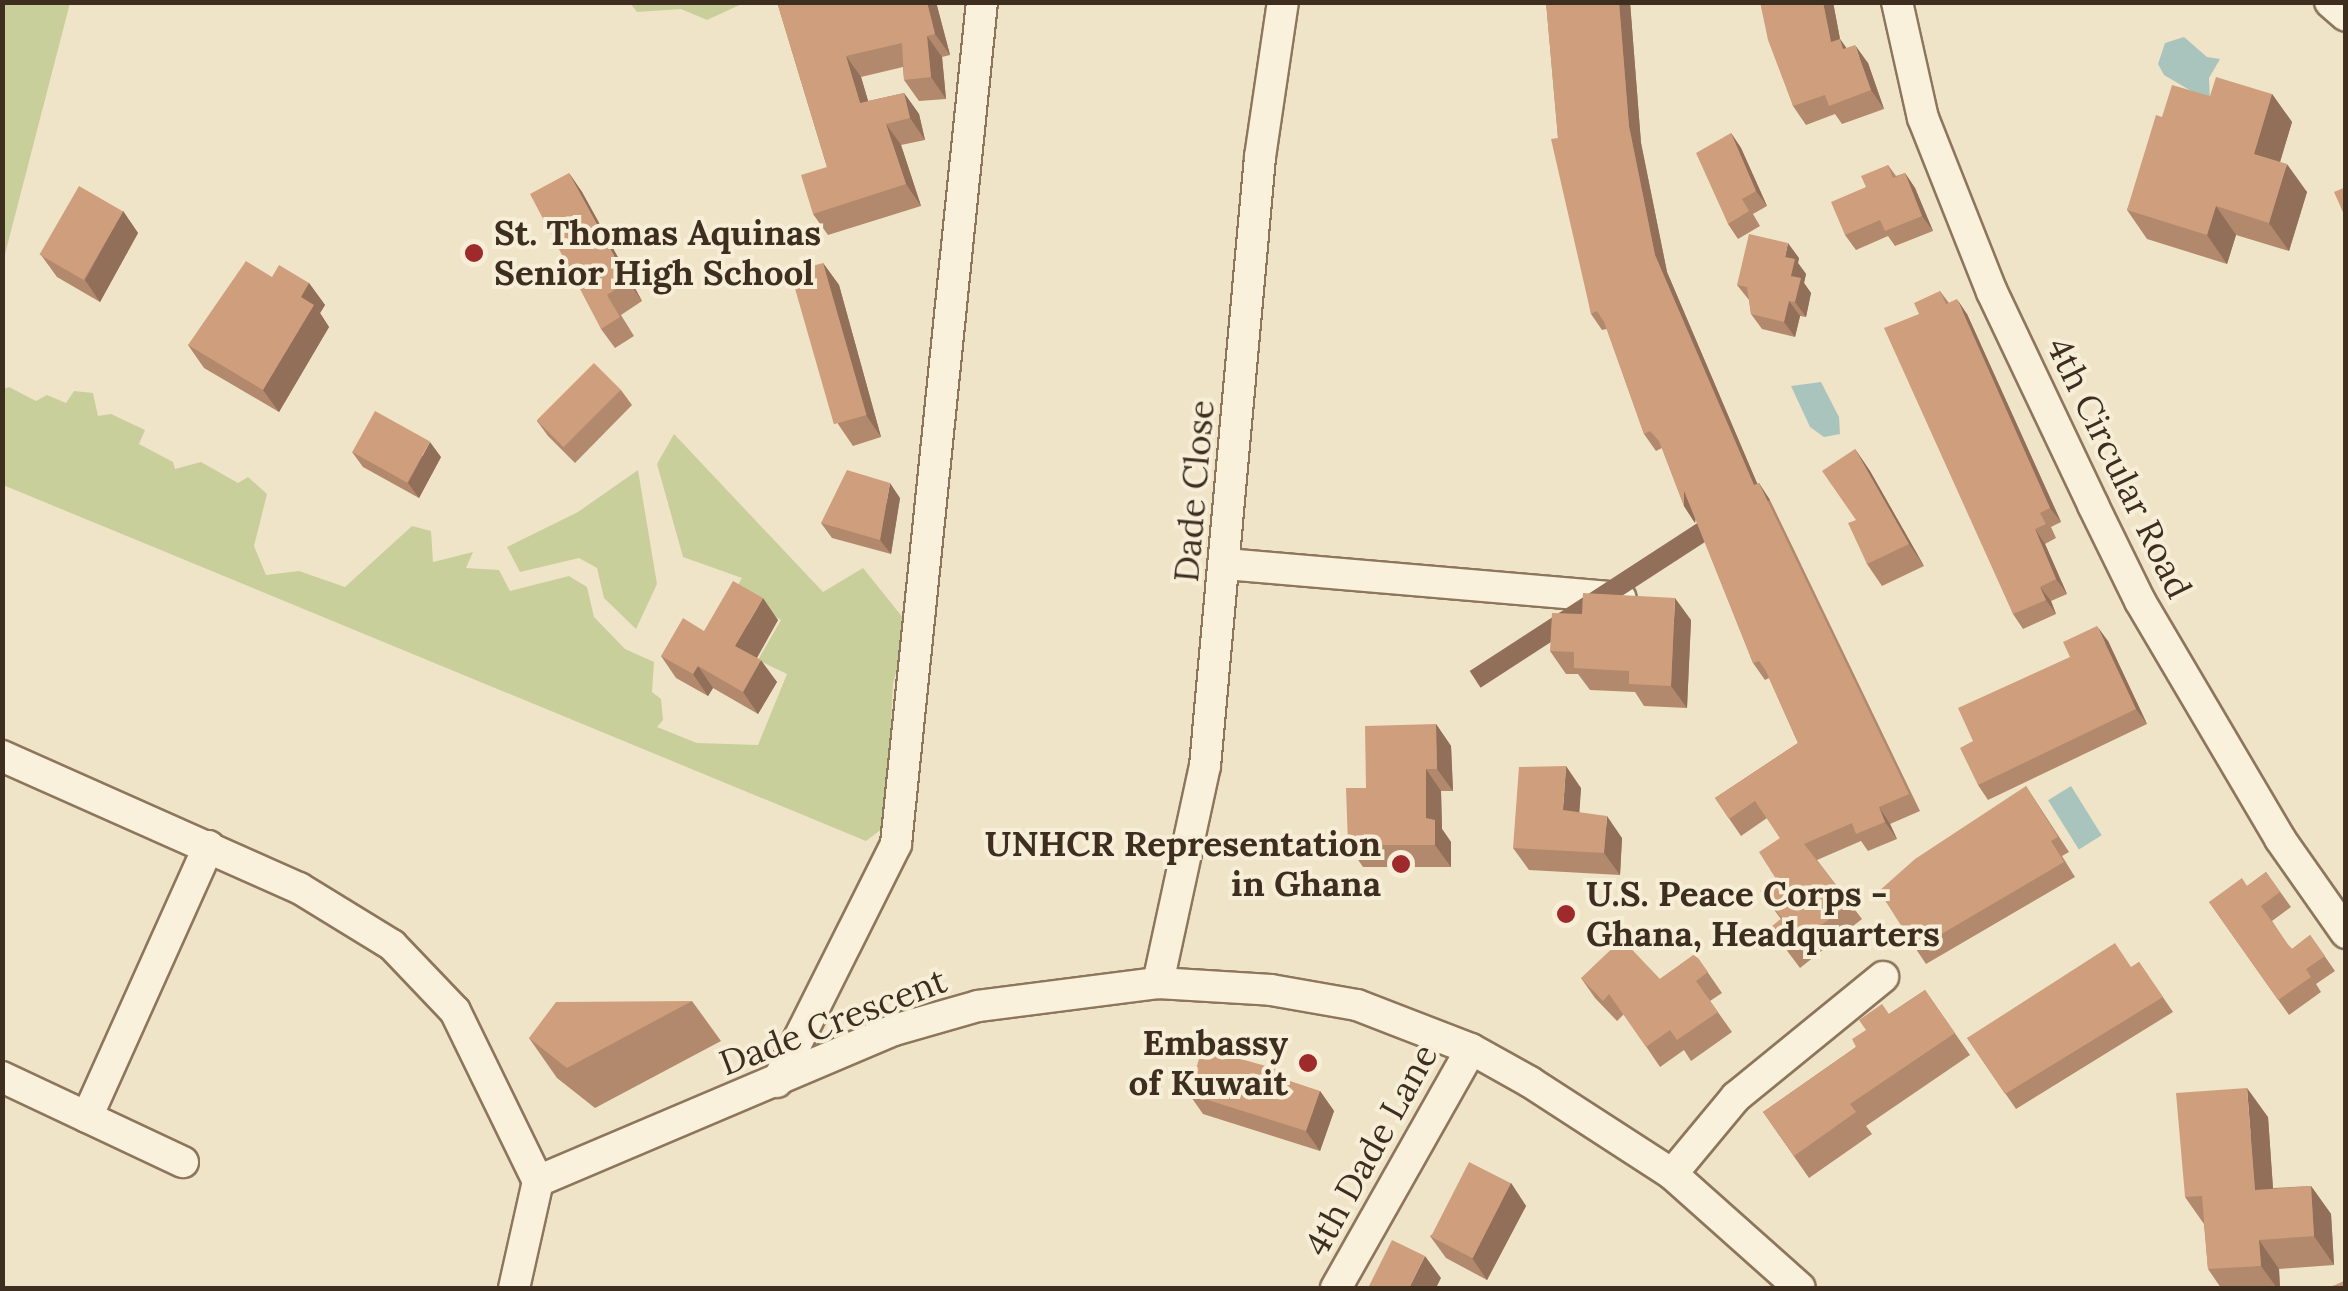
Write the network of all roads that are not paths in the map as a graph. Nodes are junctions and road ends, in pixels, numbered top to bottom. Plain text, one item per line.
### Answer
1 (982, 2) edge
2 (1283, 2) edge
3 (1897, 2) edge
4 (2330, 2) edge
5 (2346, 16) edge
6 (1226, 564) junction
7 (1640, 600) edge
8 (2, 756) edge
9 (209, 846) junction
10 (2346, 933) edge
11 (1883, 977) dead end
12 (1158, 983) junction
13 (1470, 1049) junction
14 (2, 1078) edge
15 (777, 1082) junction
16 (87, 1117) junction
17 (182, 1162) dead end
18 (1672, 1174) junction
19 (538, 1181) junction
20 (514, 1288) edge
21 (1336, 1288) edge
22 (1800, 1288) edge

1 - 15 street
2 - 6 street, Dade Close
3 - 10 street, 4th Circular Road
4 - 5 street
6 - 7 street
6 - 12 street, Dade Close
8 - 9 street
9 - 16 street
9 - 19 street
11 - 18 street
12 - 13 street, Dade Crescent
12 - 15 street, Dade Crescent
13 - 18 street, Dade Crescent
13 - 21 street, 4th Dade Lane
14 - 16 street
15 - 19 street, Dade Crescent
16 - 17 street
18 - 22 street, Dade Crescent
19 - 20 street

